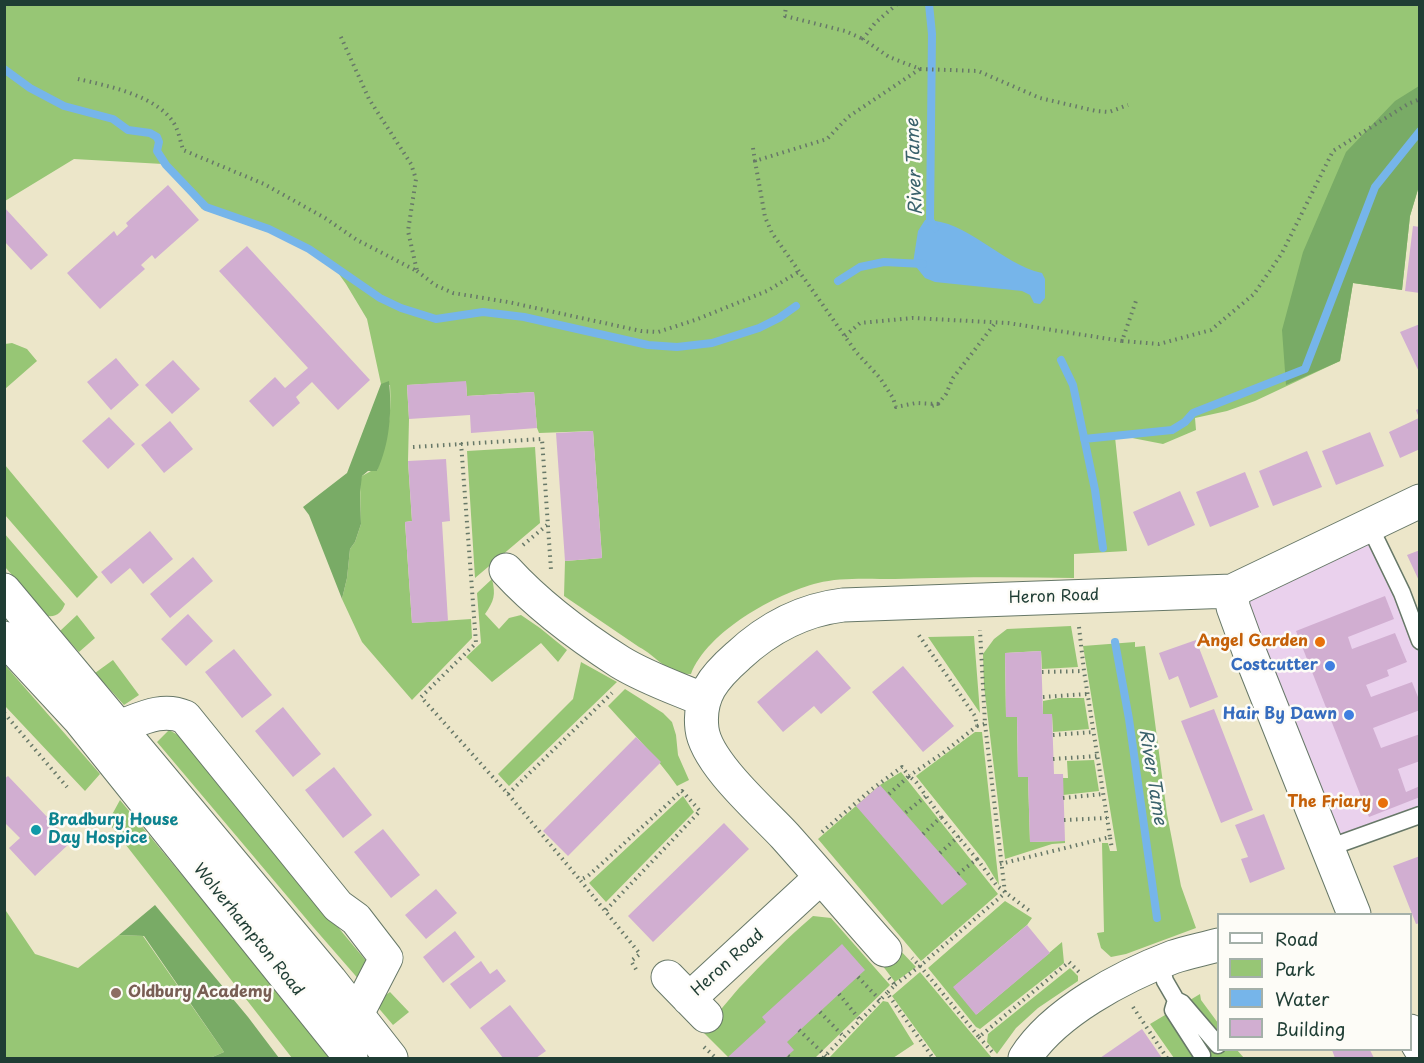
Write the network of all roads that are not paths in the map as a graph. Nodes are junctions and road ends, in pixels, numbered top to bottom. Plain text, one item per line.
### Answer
1 (1419, 501) edge
2 (1369, 525) junction
3 (522, 586) road end
4 (4, 590) edge
5 (1232, 591) junction
6 (4, 638) edge
7 (1419, 641) edge
8 (704, 700) junction
9 (119, 727) junction
10 (1419, 815) edge
11 (1328, 848) junction
12 (820, 878) junction
13 (1344, 912) edge
14 (1217, 945) edge
15 (886, 963) road end
16 (1160, 963) junction
17 (688, 997) dead end
18 (1176, 1000) junction
19 (357, 1014) junction
20 (1217, 1044) edge
21 (1202, 1055) dead end
22 (351, 1059) edge
23 (391, 1059) edge
24 (1024, 1059) edge

1 - 2 main road, Heron Road
2 - 5 main road, Heron Road
2 - 7 lane
3 - 8 main road
4 - 9 main road, Wolverhampton Road
5 - 8 main road, Heron Road
5 - 11 main road
6 - 22 main road, Wolverhampton Road
8 - 12 main road, Heron Road
9 - 19 main road, Wolverhampton Road
9 - 19 main road
10 - 11 lane
11 - 13 main road
12 - 15 main road, Heron Road
12 - 17 main road, Heron Road
14 - 16 main road
16 - 18 lane
16 - 24 main road
18 - 20 lane
18 - 21 lane
19 - 23 main road, Wolverhampton Road

